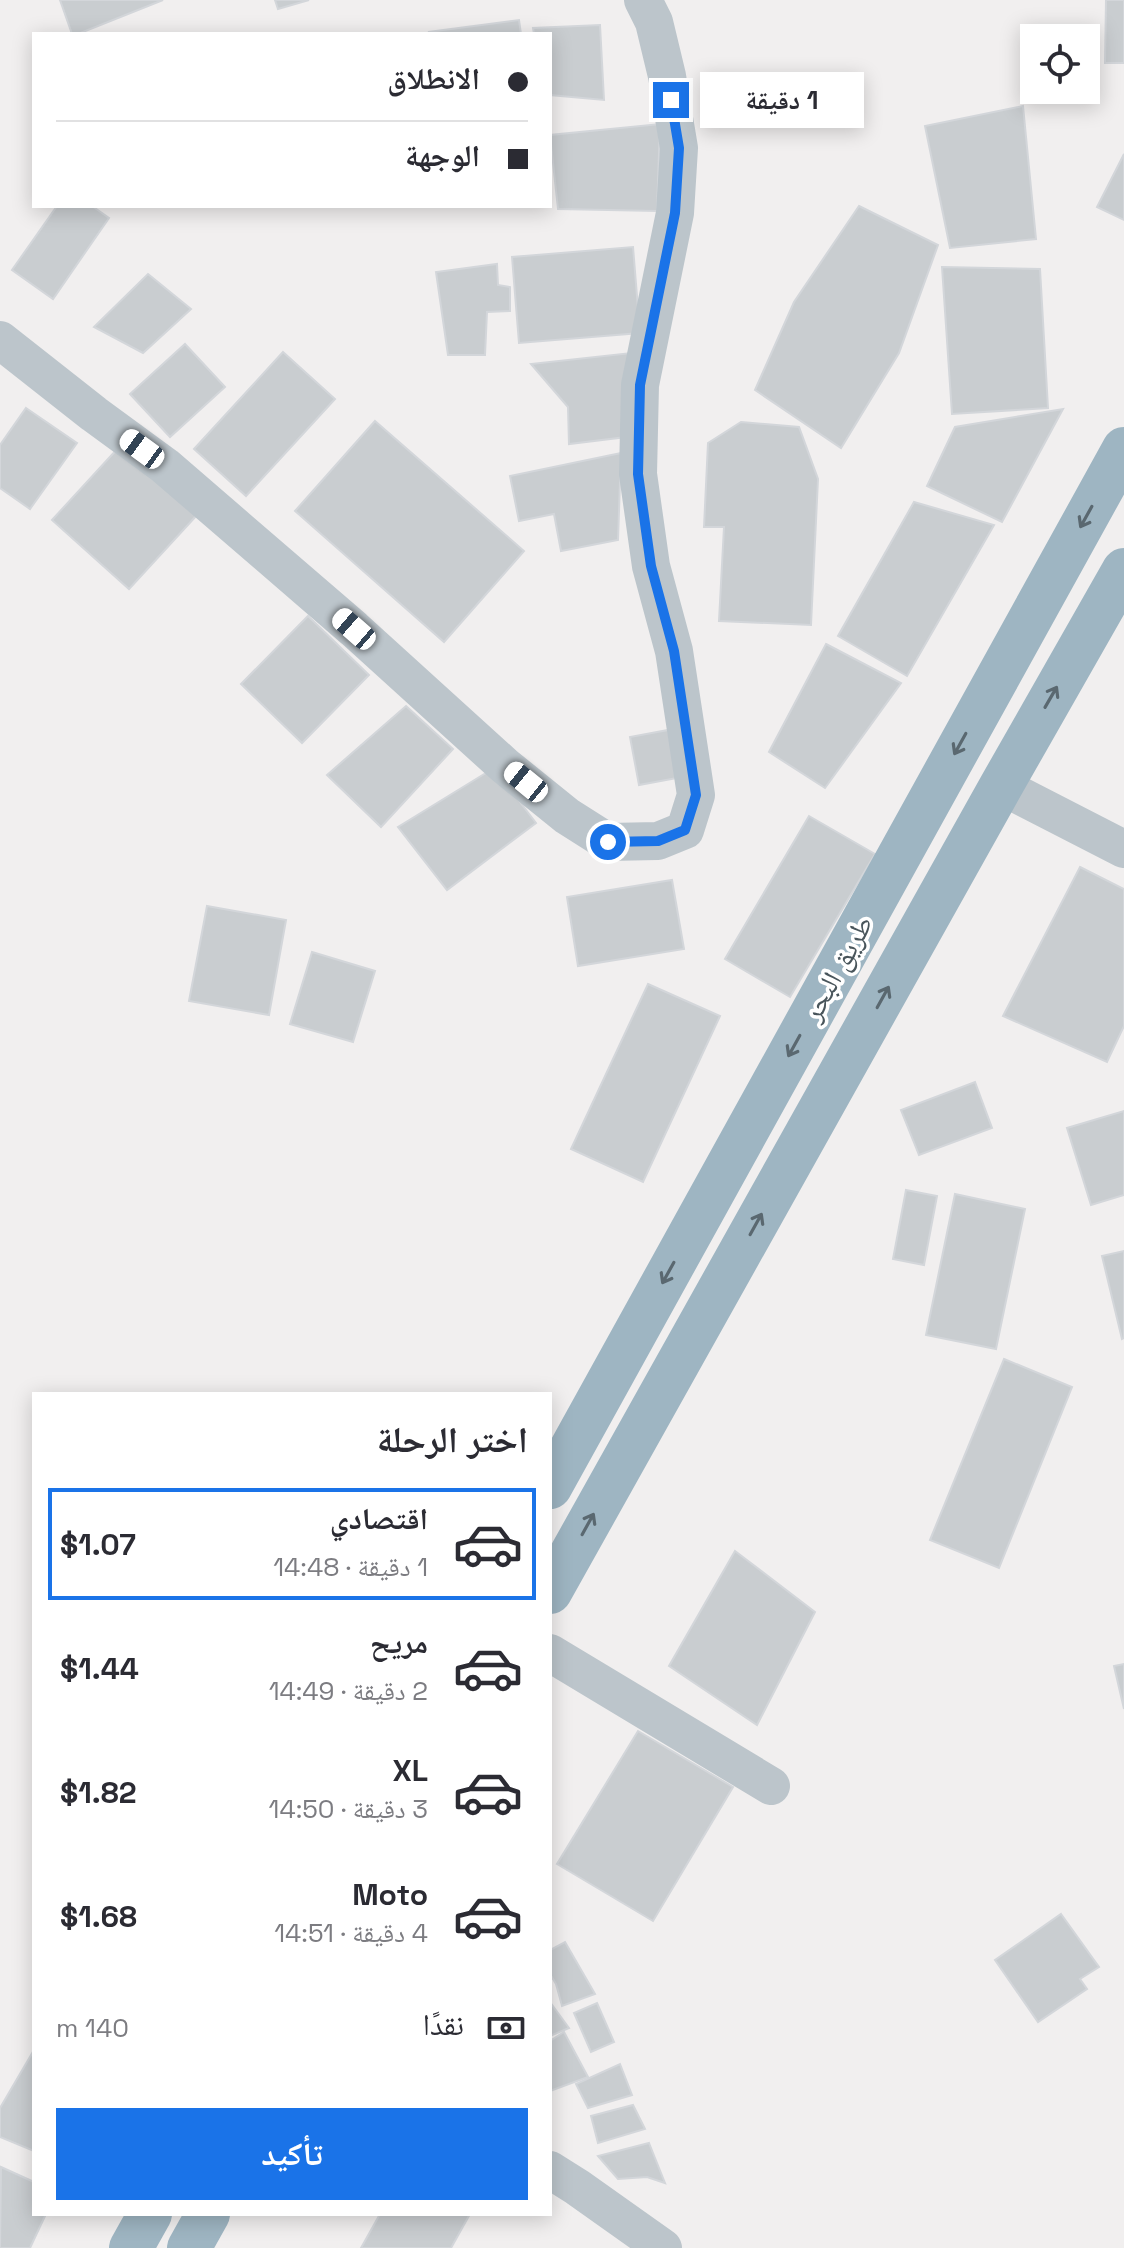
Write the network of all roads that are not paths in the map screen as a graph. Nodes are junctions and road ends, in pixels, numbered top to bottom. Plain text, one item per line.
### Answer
1 (643, 0) edge
2 (0, 340) edge
3 (1124, 449) edge
4 (1124, 570) edge
5 (1001, 786) junction
6 (1124, 849) edge
7 (552, 1483) edge
8 (552, 1588) edge
9 (552, 1654) edge
10 (771, 1786) dead end
11 (552, 2171) edge
12 (149, 2216) edge
13 (207, 2216) edge
14 (131, 2248) edge
15 (189, 2248) edge
16 (663, 2248) edge

1 - 2 street
3 -> 7 highway, طريق البحر
5 -> 4 highway, طريق البحر
5 - 6 street
8 -> 5 highway, طريق البحر
9 - 10 street
11 - 16 street
12 - 14 highway
13 - 15 highway

